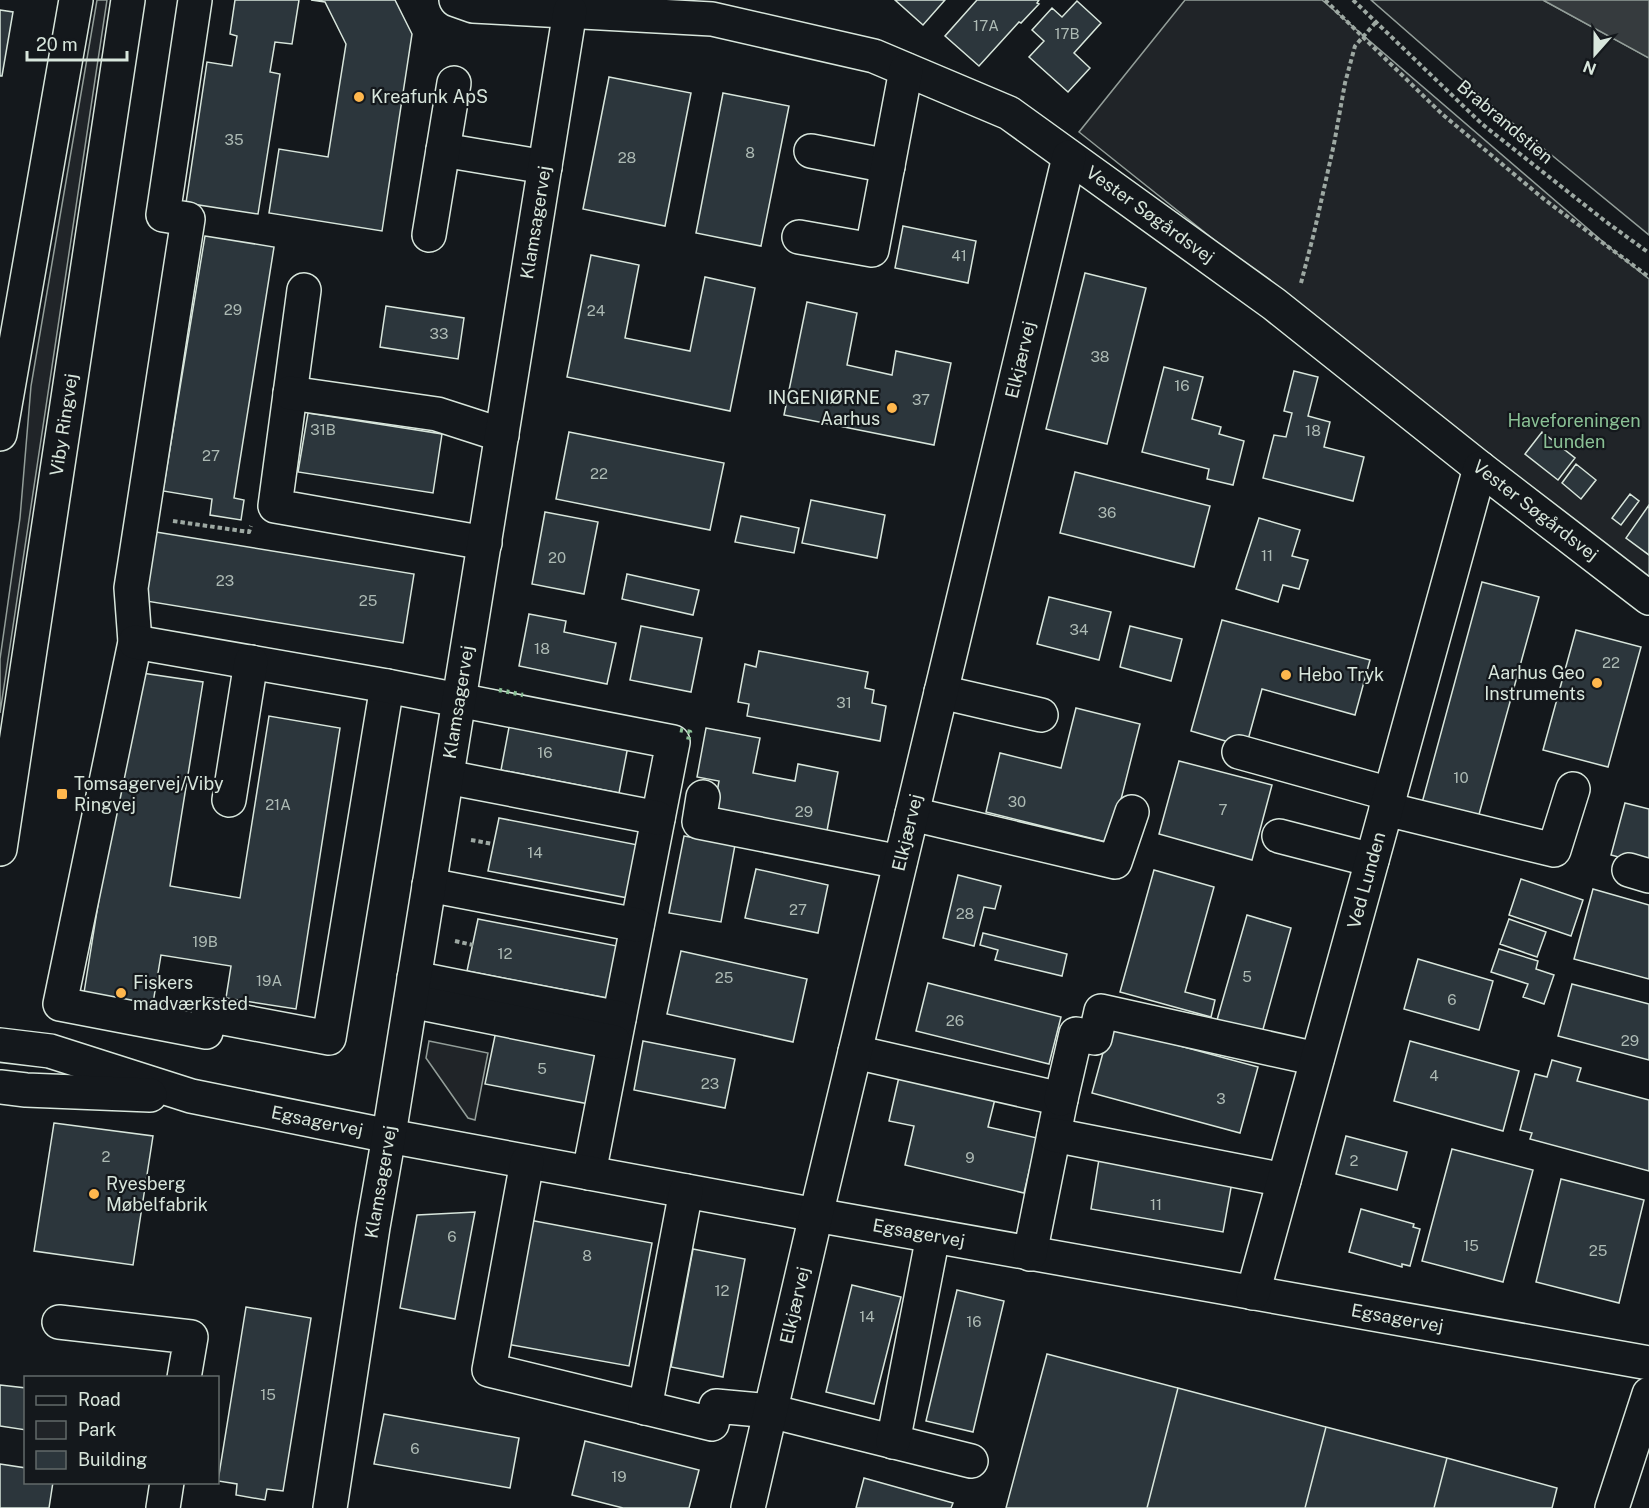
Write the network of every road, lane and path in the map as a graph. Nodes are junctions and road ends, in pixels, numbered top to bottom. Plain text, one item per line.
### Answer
1 (75, 0) edge
2 (128, 0) edge
3 (195, 0) edge
4 (456, 0) edge
5 (1325, 0) edge
6 (1353, 0) edge
7 (570, 11) junction
8 (1376, 22) junction
9 (1362, 36) junction
10 (906, 70) junction
11 (454, 83) dead end
12 (443, 150) junction
13 (810, 151) dead end
14 (1069, 156) junction
15 (888, 166) junction
16 (545, 167) junction
17 (429, 235) dead end
18 (799, 237) dead end
19 (1649, 253) edge
20 (1649, 278) edge
21 (304, 290) dead end
22 (1280, 309) junction
23 (290, 393) junction
24 (0, 434) edge
25 (502, 435) junction
26 (1480, 468) junction
27 (275, 506) junction
28 (142, 516) junction
29 (484, 543) junction
30 (1649, 598) edge
31 (135, 642) junction
32 (251, 662) junction
33 (387, 686) junction
34 (941, 692) junction
35 (459, 699) junction
36 (1041, 715) dead end
37 (1239, 752) dead end
38 (447, 777) junction
39 (1573, 789) dead end
40 (703, 797) dead end
41 (229, 800) dead end
42 (1388, 802) junction
43 (1131, 812) dead end
44 (912, 814) junction
45 (658, 818) junction
46 (1279, 836) dead end
47 (0, 849) edge
48 (1372, 860) junction
49 (900, 862) junction
50 (429, 885) junction
51 (637, 925) junction
52 (413, 990) junction
53 (617, 1030) junction
54 (0, 1045) edge
55 (855, 1052) junction
56 (1317, 1059) junction
57 (0, 1087) edge
58 (191, 1096) junction
59 (1061, 1099) junction
60 (1054, 1135) junction
61 (389, 1136) junction
62 (526, 1162) junction
63 (589, 1173) junction
64 (1284, 1180) junction
65 (686, 1191) junction
66 (816, 1215) junction
67 (933, 1236) junction
68 (1030, 1254) junction
69 (1253, 1293) junction
70 (59, 1322) dead end
71 (1649, 1363) edge
72 (184, 1376) edge
73 (1649, 1394) edge
74 (645, 1408) junction
75 (770, 1411) junction
76 (893, 1442) junction
77 (971, 1461) dead end
78 (167, 1484) edge
79 (163, 1508) edge
80 (330, 1508) edge
81 (748, 1508) edge
82 (1612, 1508) edge

1 - 24 street
2 - 47 street, Viby Ringvej
3 - 28 street
4 - 7 street
5 - 9 path
6 - 8 path, Brabrandstien
7 - 10 street, Vester Søgårdsvej
7 - 16 street, Klamsagervej
8 - 9 path
8 - 19 path, Brabrandstien
9 - 20 path
9 - 22 path
10 - 14 street, Vester Søgårdsvej
10 - 15 street
11 - 12 street
12 - 16 street
12 - 17 street
13 - 15 street
14 - 22 street, Vester Søgårdsvej
14 - 34 street, Elkjærvej
15 - 18 street
16 - 25 street, Klamsagervej
21 - 23 street
22 - 26 street, Vester Søgårdsvej
23 - 25 street
23 - 27 street
25 - 29 street, Klamsagervej
26 - 30 street, Vester Søgårdsvej
26 - 42 street, Ved Lunden
27 - 28 path
27 - 29 street
28 - 31 street
29 - 35 street, Klamsagervej
31 - 32 street
31 - 33 street
32 - 33 street
32 - 41 street
33 - 35 street
34 - 36 street
34 - 44 street, Elkjærvej
35 - 38 street, Klamsagervej
35 - 45 street
37 - 42 street
38 - 45 street
38 - 50 street, Klamsagervej
39 - 42 street
40 - 49 street
42 - 48 street, Ved Lunden
43 - 44 street
44 - 49 street, Elkjærvej
45 - 51 street
46 - 48 street
48 - 56 street, Ved Lunden
49 - 55 street, Elkjærvej
50 - 51 street
50 - 52 street, Klamsagervej
51 - 53 street
52 - 53 street
52 - 61 street, Klamsagervej
53 - 63 street
54 - 58 street, Egsagervej
55 - 59 street
55 - 66 street, Elkjærvej
56 - 59 street
56 - 64 street, Ved Lunden
57 - 58 street, Egsagervej
58 - 61 street, Egsagervej
59 - 60 street
60 - 64 street
60 - 68 street
61 - 62 street, Egsagervej
61 - 80 street, Klamsagervej
62 - 63 street, Egsagervej
62 - 74 street
63 - 65 street, Egsagervej
64 - 69 street, Ved Lunden
65 - 66 street, Egsagervej
65 - 74 street
66 - 67 street, Egsagervej
66 - 75 street, Elkjærvej
67 - 68 street, Egsagervej
67 - 76 street
68 - 69 street, Egsagervej
69 - 71 street, Egsagervej
70 - 72 street
73 - 82 street
74 - 75 street
75 - 76 street
75 - 81 street, Elkjærvej
76 - 77 street
78 - 79 street

